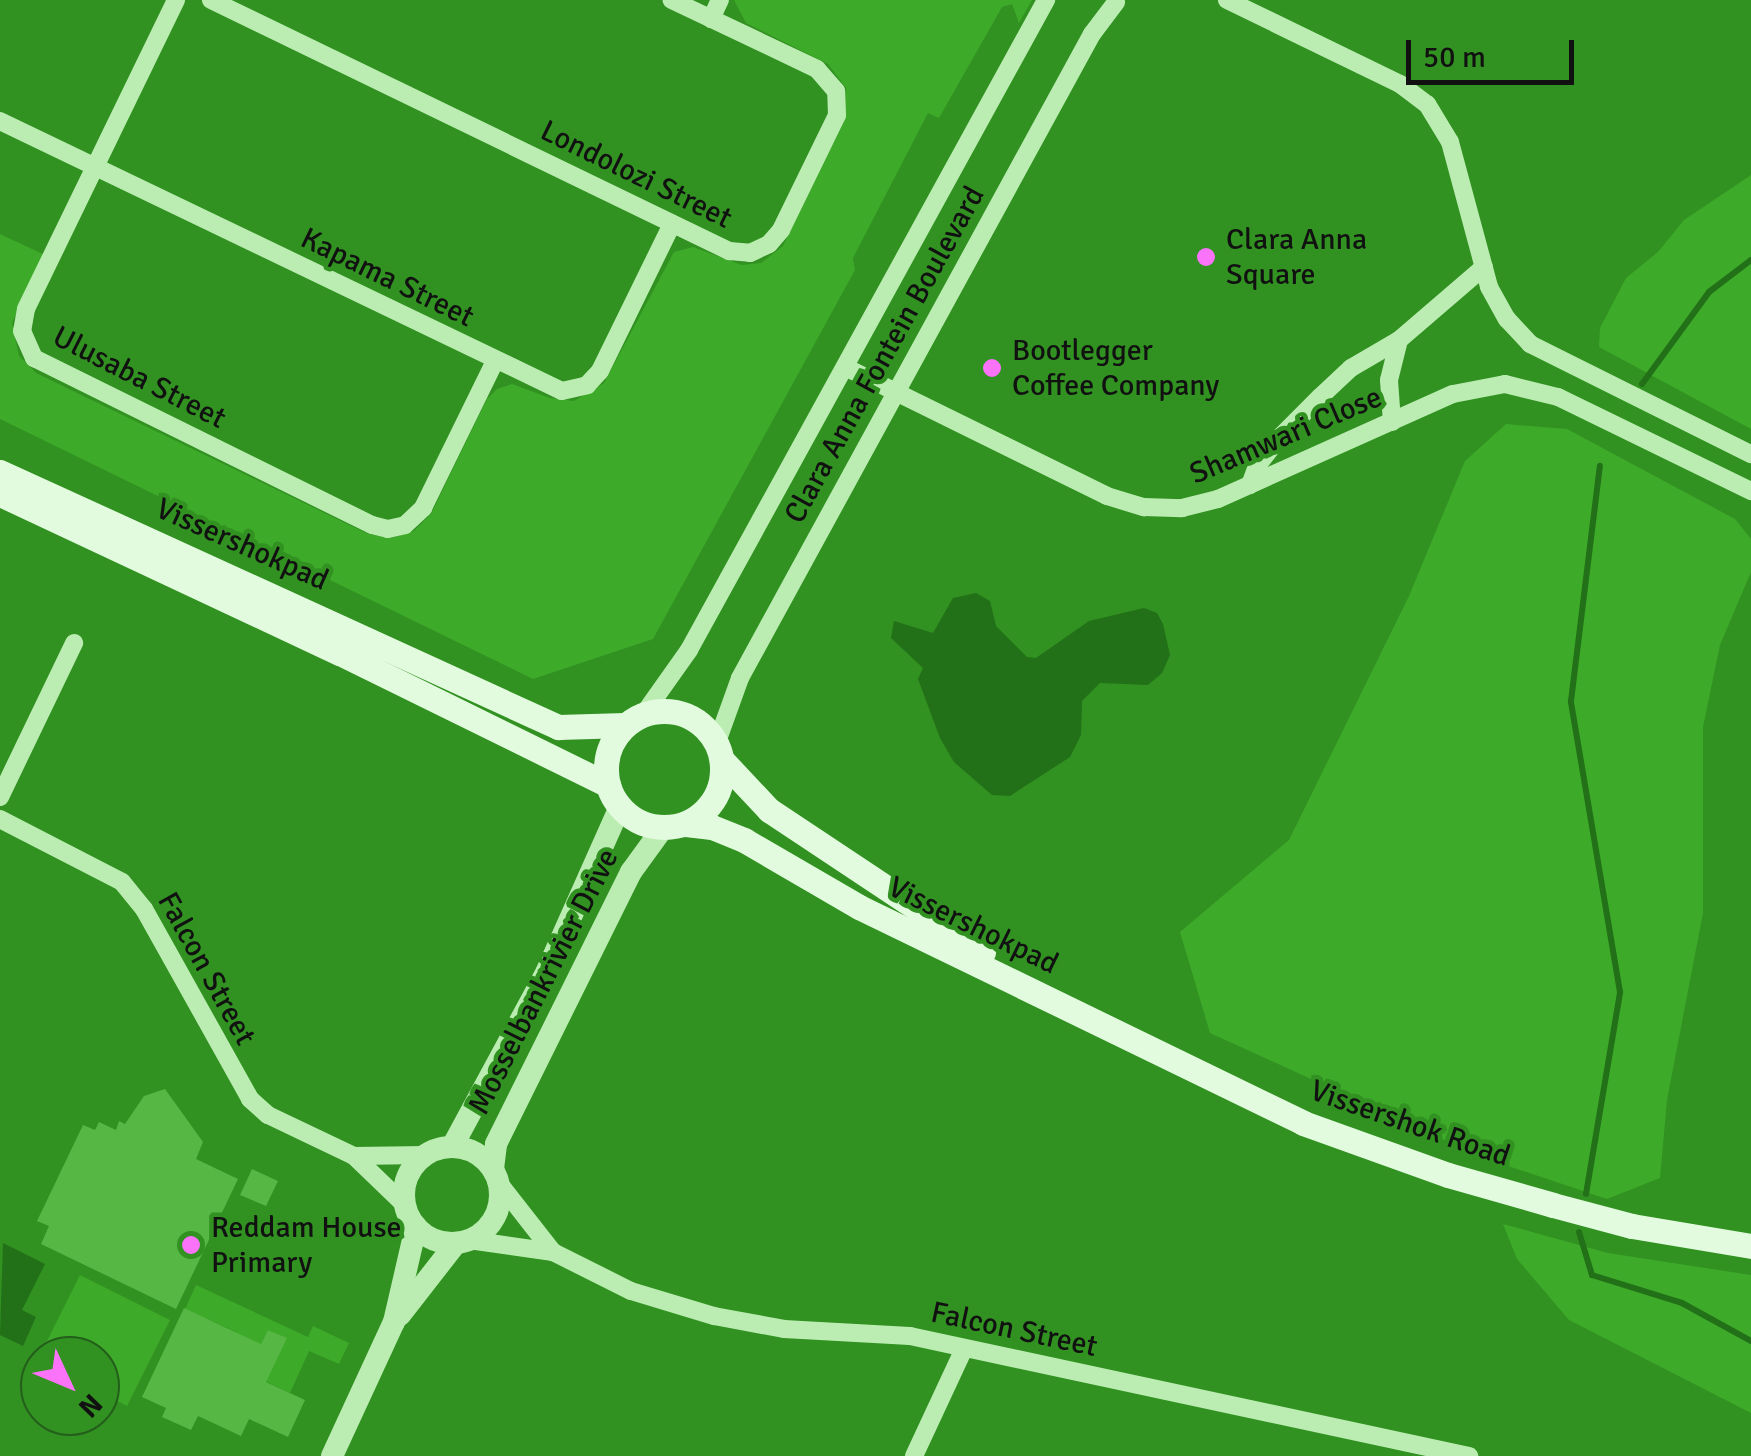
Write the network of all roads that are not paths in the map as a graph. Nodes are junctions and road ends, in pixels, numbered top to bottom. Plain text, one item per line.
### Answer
1 (176, 0) edge
2 (211, 0) edge
3 (672, 0) edge
4 (720, 0) edge
5 (1046, 0) edge
6 (1227, 0) edge
7 (1113, 1) edge
8 (711, 19) junction
9 (0, 121) edge
10 (95, 167) junction
11 (672, 224) junction
12 (1484, 267) junction
13 (1399, 340) junction
14 (495, 361) junction
15 (845, 367) junction
16 (896, 393) junction
17 (1392, 422) junction
18 (1751, 454) edge
19 (0, 472) edge
20 (1250, 485) junction
21 (1751, 491) edge
22 (0, 494) edge
23 (74, 642) dead end
24 (634, 720) junction
25 (720, 751) junction
26 (614, 796) junction
27 (0, 797) edge
28 (0, 820) edge
29 (674, 826) junction
30 (1066, 1008) junction
31 (452, 1147) junction
32 (426, 1155) junction
33 (354, 1156) junction
34 (496, 1176) junction
35 (405, 1205) junction
36 (416, 1227) junction
37 (463, 1242) junction
38 (1751, 1246) edge
39 (553, 1252) junction
40 (394, 1322) junction
41 (964, 1349) junction
42 (332, 1456) edge
43 (914, 1456) edge
44 (1470, 1456) edge

1 - 10 street, Ulusaba Street
2 - 11 street, Londolozi Street
3 - 8 street, Londolozi Street
4 - 8 street
5 - 15 street, Clara Anna Fontein Boulevard
6 - 12 street
7 - 16 street, Clara Anna Fontein Boulevard
8 - 11 street, Londolozi Street
9 - 10 street, Kapama Street
10 - 14 street, Kapama Street
10 - 14 street, Ulusaba Street
11 - 14 street, Kapama Street
12 - 13 street
12 - 18 street
13 - 17 street
13 - 20 street
15 - 16 street, Shamwari Close
15 - 24 street, Clara Anna Fontein Boulevard
16 - 20 street, Shamwari Close
16 - 25 street, Clara Anna Fontein Boulevard
17 - 20 street, Shamwari Close
17 - 21 street, Shamwari Close
19 - 24 main road, Vissershokpad
22 - 26 main road, Vissershokpad
23 - 27 street
24 - 25 main road
24 - 26 main road
25 - 29 main road
25 - 30 main road, Vissershokpad
26 - 29 main road
26 - 31 street, Mosselbankrivier Drive
28 - 33 street, Falcon Street
29 - 30 main road, Vissershokpad
29 - 34 street, Mosselbankrivier Drive
30 - 38 main road, Vissershok Road
31 - 32 street
31 - 34 street
32 - 33 street, Falcon Street
32 - 35 street
33 - 35 street, Falcon Street
34 - 37 street
34 - 39 street, Falcon Street
35 - 36 street
36 - 37 street
36 - 40 street
37 - 39 street, Falcon Street
37 - 40 street
39 - 41 street, Falcon Street
40 - 42 street
41 - 43 street
41 - 44 street, Falcon Street

